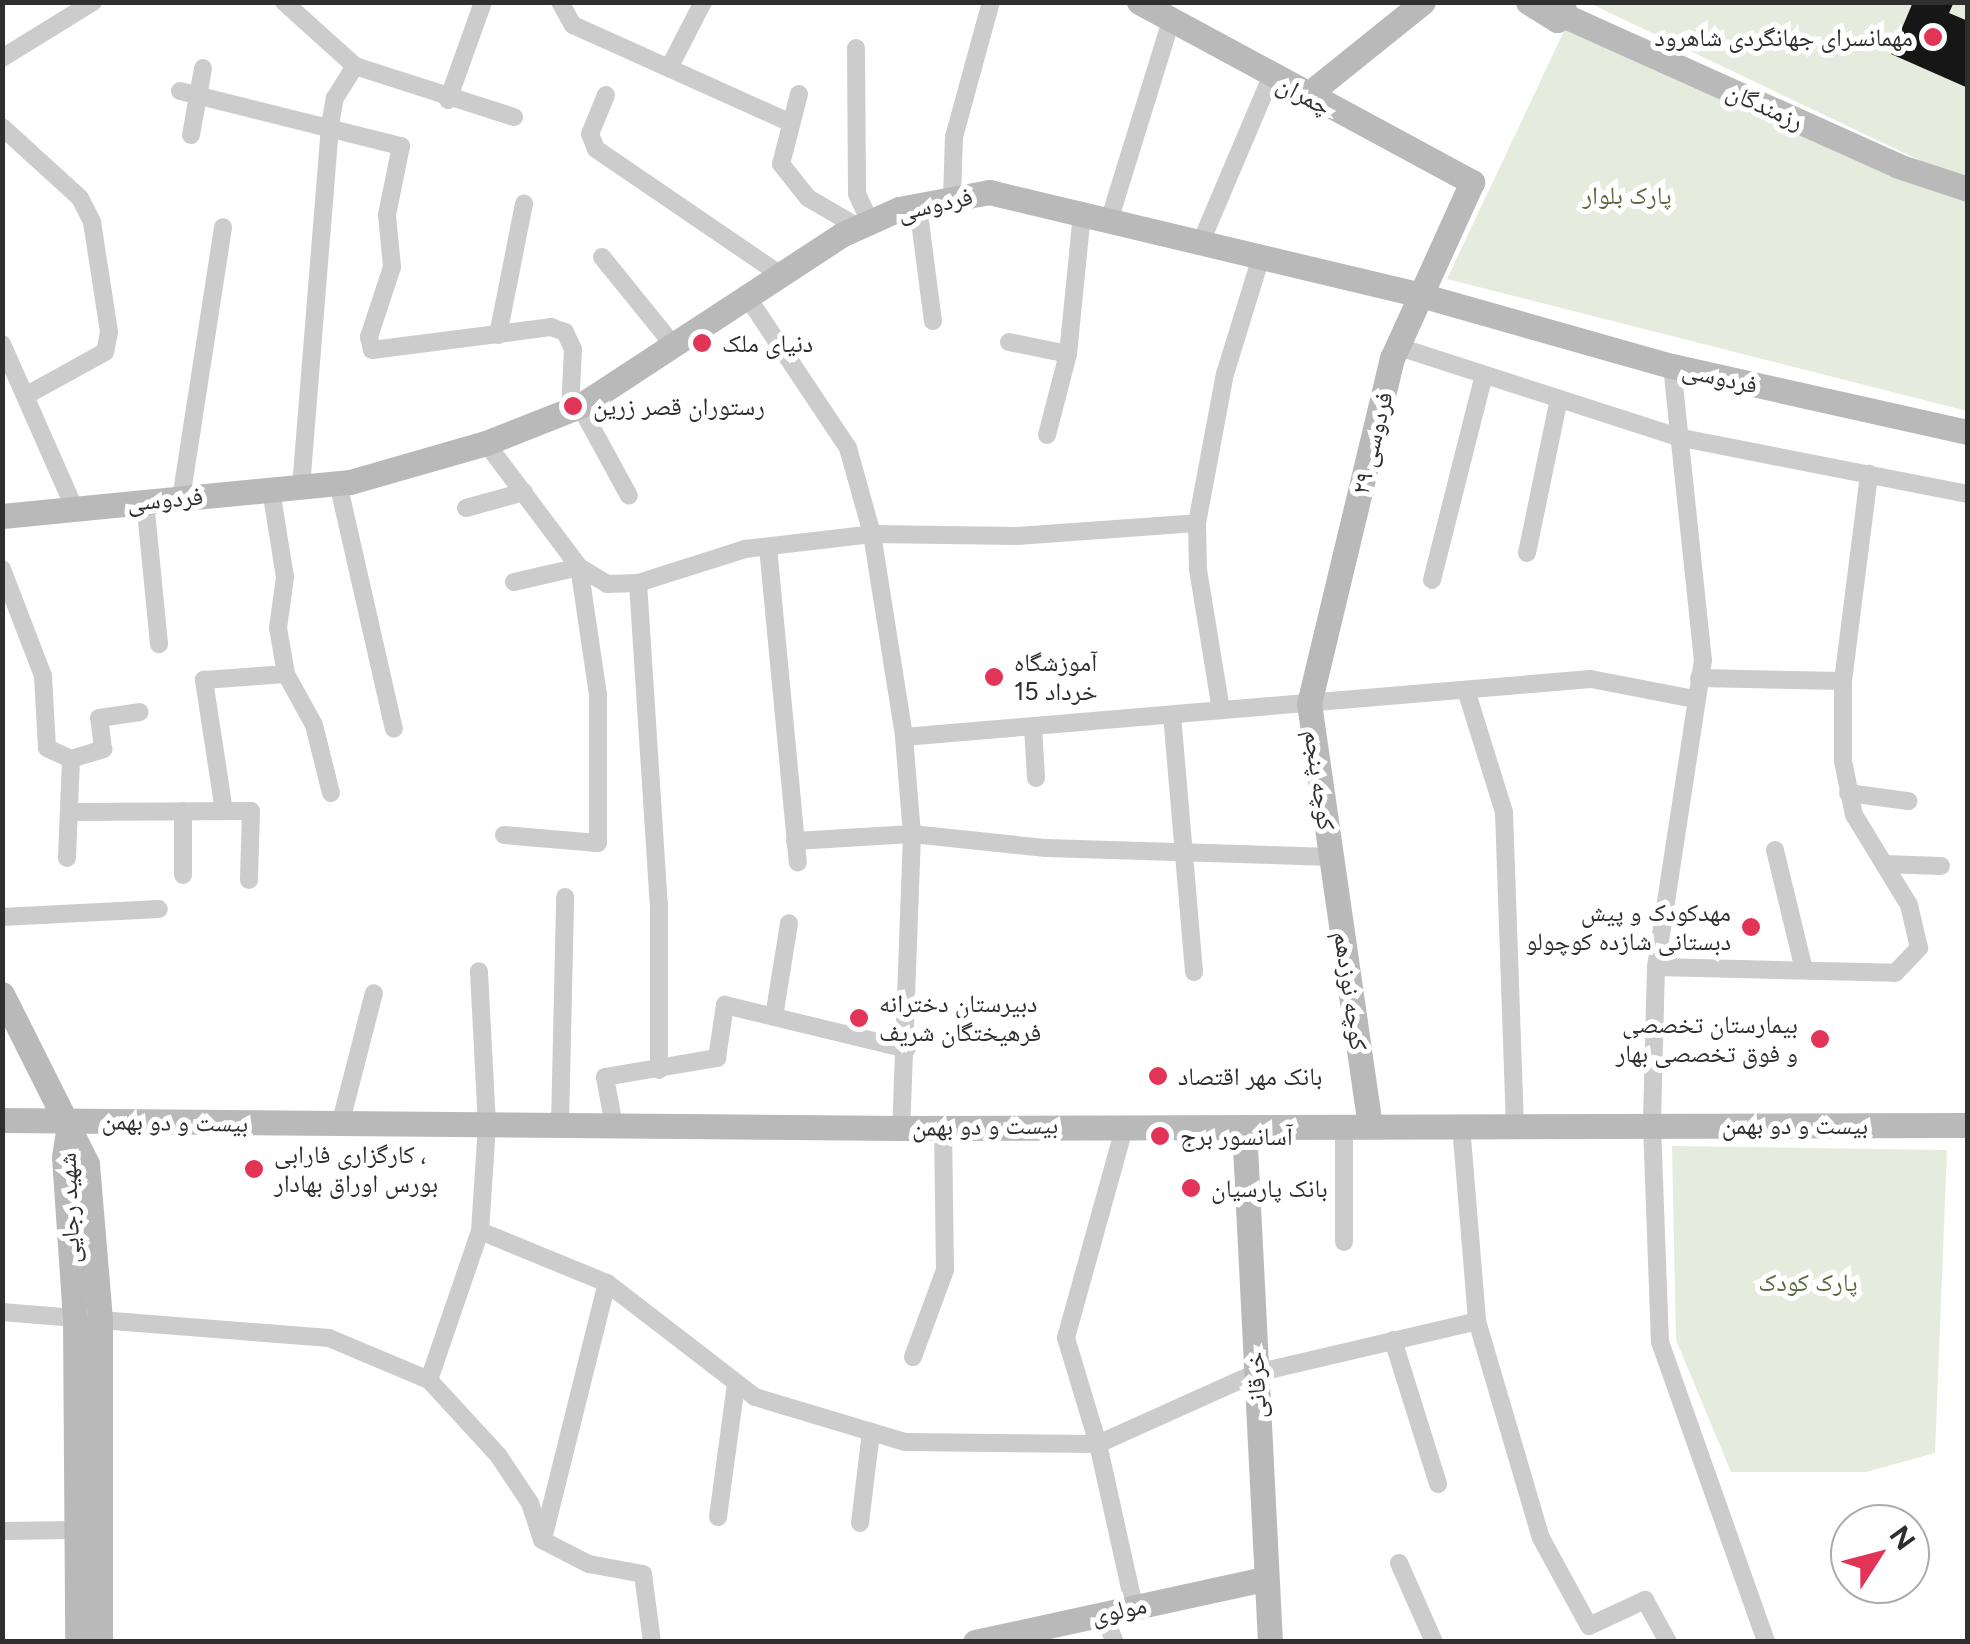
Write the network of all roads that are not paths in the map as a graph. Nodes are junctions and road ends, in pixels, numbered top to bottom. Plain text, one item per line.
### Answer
1 (93, 2) edge
2 (284, 2) edge
3 (483, 2) edge
4 (560, 2) edge
5 (703, 2) edge
6 (990, 2) edge
7 (1139, 2) edge
8 (1422, 2) edge
9 (1528, 2) edge
10 (1563, 9) edge
11 (1171, 21) junction
12 (856, 48) dead end
13 (2, 58) edge
14 (356, 66) junction
15 (202, 68) dead end
16 (669, 68) junction
17 (1271, 77) junction
18 (189, 92) junction
19 (799, 94) dead end
20 (606, 95) dead end
21 (1306, 96) junction
22 (448, 100) junction
23 (514, 118) dead end
24 (791, 123) junction
25 (330, 125) junction
26 (2, 127) edge
27 (192, 135) dead end
28 (1472, 182) joint
29 (1968, 189) edge
30 (952, 199) junction
31 (524, 204) dead end
32 (918, 206) junction
33 (1082, 214) junction
34 (1109, 220) junction
35 (864, 225) junction
36 (223, 227) dead end
37 (1201, 242) junction
38 (1261, 256) junction
39 (602, 257) dead end
40 (782, 275) junction
41 (1417, 294) junction
42 (748, 298) junction
43 (933, 321) dead end
44 (498, 335) junction
45 (1008, 342) dead end
46 (2, 344) edge
47 (674, 346) junction
48 (1396, 346) junction
49 (1068, 354) junction
50 (1672, 366) junction
51 (1484, 375) junction
52 (25, 396) junction
53 (1560, 399) junction
54 (575, 408) junction
55 (1968, 432) edge
56 (1047, 435) dead end
57 (1676, 437) junction
58 (486, 442) junction
59 (1869, 474) junction
60 (338, 483) junction
61 (301, 486) junction
62 (271, 490) junction
63 (524, 492) junction
64 (1968, 494) edge
65 (630, 496) dead end
66 (181, 498) junction
67 (145, 501) junction
68 (74, 507) junction
69 (466, 508) dead end
70 (2, 516) edge
71 (1197, 523) junction
72 (872, 534) junction
73 (768, 547) junction
74 (1527, 553) dead end
75 (579, 567) junction
76 (2, 569) edge
77 (1432, 580) dead end
78 (514, 582) dead end
79 (638, 583) junction
80 (159, 644) dead end
81 (286, 674) junction
82 (1699, 678) junction
83 (1843, 681) junction
84 (1466, 690) junction
85 (1694, 699) junction
86 (1309, 704) junction
87 (1221, 710) junction
88 (140, 712) dead end
89 (1172, 715) junction
90 (1033, 726) junction
91 (394, 730) dead end
92 (904, 737) junction
93 (71, 759) junction
94 (1036, 778) dead end
95 (331, 793) dead end
96 (1848, 793) junction
97 (1908, 801) dead end
98 (183, 811) junction
99 (224, 811) junction
100 (68, 812) junction
101 (912, 834) junction
102 (504, 835) dead end
103 (796, 841) junction
104 (1775, 850) dead end
105 (1182, 852) junction
106 (1331, 857) junction
107 (67, 858) dead end
108 (798, 863) dead end
109 (1884, 864) junction
110 (1941, 866) dead end
111 (184, 875) dead end
112 (249, 880) dead end
113 (566, 897) dead end
114 (160, 909) dead end
115 (2, 918) edge
116 (789, 923) dead end
117 (1656, 966) junction
118 (1804, 970) junction
119 (480, 971) dead end
120 (1194, 972) dead end
121 (374, 993) dead end
122 (2, 994) edge
123 (774, 1017) junction
124 (907, 1049) junction
125 (659, 1070) junction
126 (2, 1120) edge
127 (70, 1120) junction
128 (340, 1125) junction
129 (487, 1125) junction
130 (1125, 1125) junction
131 (1357, 1125) junction
132 (1461, 1125) junction
133 (1515, 1125) junction
134 (1652, 1125) junction
135 (1968, 1125) edge
136 (560, 1126) junction
137 (614, 1126) junction
138 (944, 1126) junction
139 (901, 1128) junction
140 (1244, 1128) junction
141 (480, 1231) junction
142 (1344, 1242) dead end
143 (608, 1283) junction
144 (2, 1312) edge
145 (88, 1319) junction
146 (1477, 1320) junction
147 (1392, 1340) junction
148 (913, 1356) dead end
149 (1256, 1373) junction
150 (429, 1380) junction
151 (736, 1384) junction
152 (871, 1432) junction
153 (1098, 1444) junction
154 (1438, 1484) dead end
155 (718, 1517) dead end
156 (860, 1522) dead end
157 (73, 1530) junction
158 (2, 1531) edge
159 (542, 1540) junction
160 (1399, 1563) dead end
161 (1264, 1579) junction
162 (1134, 1606) junction
163 (1103, 1614) junction
164 (77, 1642) edge
165 (100, 1642) edge
166 (652, 1642) edge
167 (974, 1642) edge
168 (1115, 1642) edge
169 (1270, 1642) edge
170 (1434, 1642) edge
171 (1668, 1642) edge
172 (1766, 1642) edge

1 - 13 street
2 - 14 street
3 - 22 street
4 - 16 street
5 - 16 street
6 - 30 street
7 - 11 main road, چمران
8 - 21 main road
9 - 10 main road, رزمندگان
10 - 29 main road, رزمندگان
11 - 17 main road, چمران
11 - 34 street
12 - 35 street
14 - 22 street
14 - 25 street
15 - 18 street
16 - 24 street
17 - 21 main road, چمران
17 - 37 street
18 - 25 street
18 - 27 street
19 - 24 street
20 - 40 street
21 - 28 main road, چمران
22 - 23 street
24 - 35 street
25 - 44 street
25 - 61 street
26 - 52 street
28 - 41 main road, فردوسی ۲۹
30 - 32 main road, فردوسی
30 - 33 main road, فردوسی
31 - 44 street
32 - 35 main road, فردوسی
32 - 43 street
33 - 34 main road, فردوسی
33 - 49 street
34 - 37 main road, فردوسی
35 - 40 main road, فردوسی
36 - 66 street
37 - 38 main road, فردوسی
38 - 41 main road, فردوسی
38 - 71 street
39 - 47 street
40 - 42 main road, فردوسی
41 - 48 main road, فردوسی ۲۹
41 - 50 main road, فردوسی
42 - 47 main road, فردوسی
42 - 72 street
44 - 54 street
45 - 49 street
46 - 52 street
47 - 54 main road, فردوسی
48 - 51 street
48 - 86 main road, فردوسی ۲۹
49 - 56 street
50 - 55 main road, فردوسی
50 - 57 street
51 - 53 street
51 - 77 street
52 - 68 street
53 - 57 street
53 - 74 street
54 - 58 main road, فردوسی
54 - 65 street
57 - 59 street
57 - 82 street
58 - 60 main road, فردوسی
58 - 63 street
59 - 64 street
59 - 83 street
60 - 61 main road, فردوسی
60 - 91 street
61 - 62 main road, فردوسی
62 - 66 main road, فردوسی
62 - 81 street
63 - 69 street
63 - 75 street
66 - 67 main road, فردوسی
67 - 68 main road, فردوسی
67 - 80 street
68 - 70 main road, فردوسی
71 - 72 street
71 - 87 street
72 - 73 street
72 - 92 street
73 - 79 street
73 - 103 street
75 - 78 street
75 - 79 street
75 - 102 street
76 - 93 street
79 - 125 street
81 - 95 street
81 - 99 street
82 - 83 street
82 - 85 street
83 - 96 street
84 - 85 street
84 - 86 street
84 - 133 street
85 - 117 street
86 - 87 street
86 - 106 main road, کوچه پنجم
87 - 89 street
88 - 93 street
89 - 90 street
89 - 105 street
90 - 92 street
90 - 94 street
92 - 101 street
93 - 100 street
96 - 97 street
96 - 109 street
98 - 99 street
98 - 100 street
98 - 111 street
99 - 112 street
100 - 107 street
101 - 103 street
101 - 105 street
101 - 124 street
103 - 108 street
104 - 118 street
105 - 106 street
105 - 120 street
106 - 131 main road, کوچه نوزدهم
109 - 110 street
109 - 118 street
113 - 136 street
114 - 115 street
116 - 123 street
117 - 118 street
117 - 134 street
119 - 129 street
121 - 128 street
122 - 127 main road
123 - 124 street
123 - 125 street
124 - 139 street
125 - 137 street
126 - 127 main road, بیست و دو بهمن
127 - 128 main road, بیست و دو بهمن
127 - 145 main road, شهید رجایی
128 - 129 main road, بیست و دو بهمن
129 - 136 main road, بیست و دو بهمن
129 - 141 street
130 - 138 main road, بیست و دو بهمن
130 - 140 main road, بیست و دو بهمن
130 - 153 street
131 - 132 main road, بیست و دو بهمن
131 - 140 main road, بیست و دو بهمن
131 - 142 street
132 - 133 main road, بیست و دو بهمن
132 - 146 street
133 - 134 main road, بیست و دو بهمن
134 - 135 main road, بیست و دو بهمن
134 - 172 street
136 - 137 main road, بیست و دو بهمن
137 - 139 main road, بیست و دو بهمن
138 - 139 main road, بیست و دو بهمن
138 - 148 street
140 - 149 main road, خرقانی
141 - 143 street
141 - 150 street
143 - 151 street
143 - 159 street
144 - 145 street
145 - 150 street
145 - 157 main road, شهید رجایی
145 - 165 main road, شهید رجایی
146 - 147 street
146 - 171 street
147 - 149 street
147 - 154 street
149 - 153 street
149 - 161 main road, خرقانی
150 - 159 street
151 - 152 street
151 - 155 street
152 - 153 street
152 - 156 street
153 - 162 street
157 - 158 street
157 - 164 main road, شهید رجایی
159 - 166 street
160 - 170 street
161 - 162 main road, مولوی
161 - 169 main road, خرقانی
162 - 163 main road, مولوی
163 - 167 main road, مولوی
163 - 168 street

